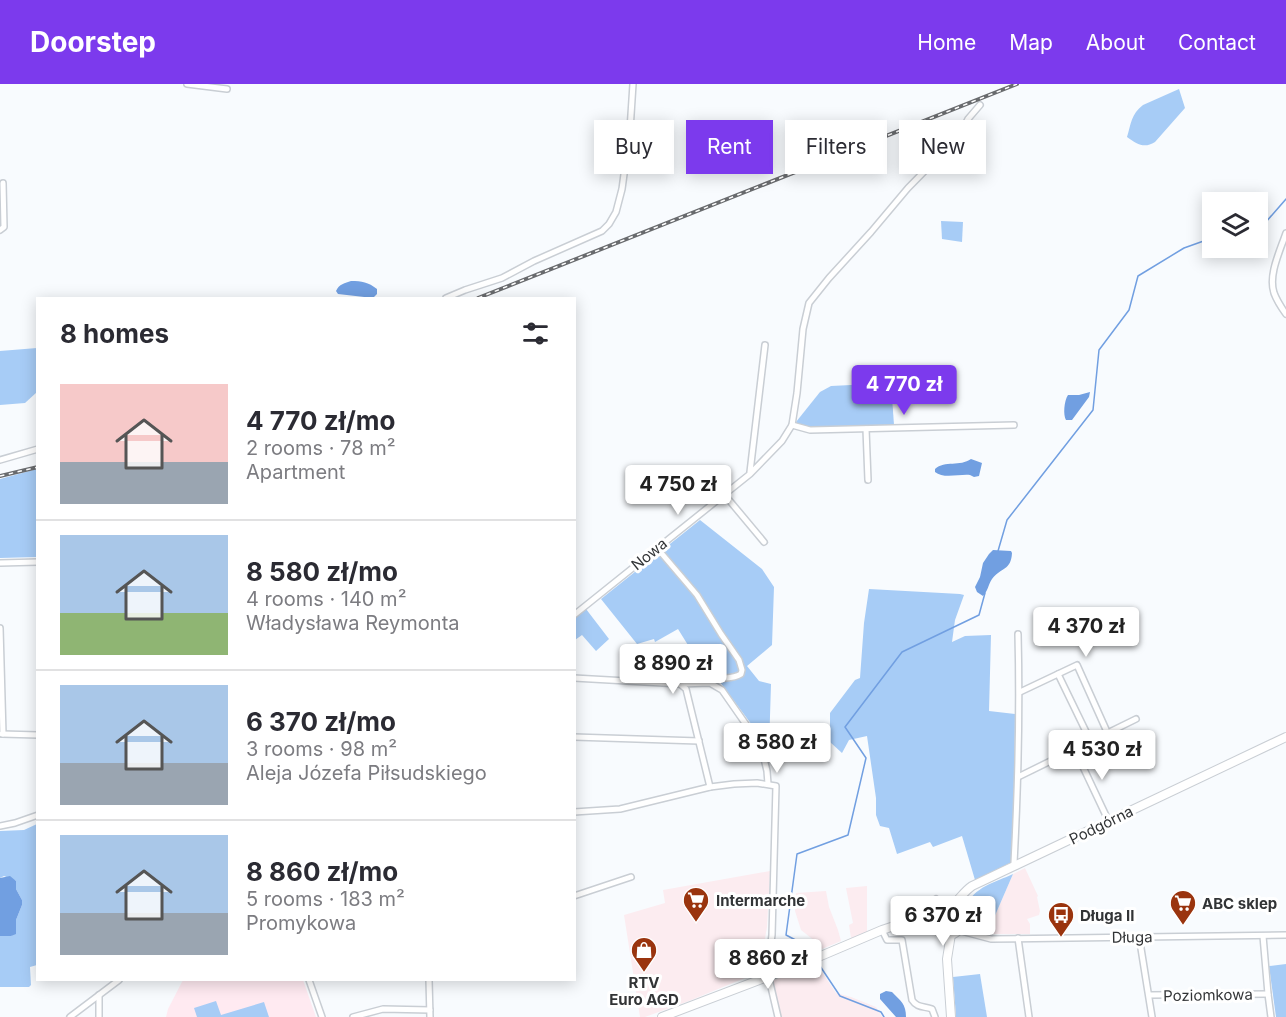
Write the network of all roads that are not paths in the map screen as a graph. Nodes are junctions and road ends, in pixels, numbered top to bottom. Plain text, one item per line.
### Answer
1 (188, 84) edge
2 (633, 84) edge
3 (227, 89) dead end
4 (980, 105) dead end
5 (3, 183) dead end
6 (0, 230) edge
7 (1286, 233) edge
8 (448, 297) edge
9 (1286, 314) edge
10 (765, 345) dead end
11 (792, 425) junction
12 (1014, 425) dead end
13 (866, 429) junction
14 (36, 449) edge
15 (0, 460) edge
16 (750, 474) junction
17 (868, 480) dead end
18 (724, 494) junction
19 (764, 542) dead end
20 (657, 548) junction
21 (36, 562) edge
22 (0, 563) edge
23 (576, 613) edge
24 (0, 628) edge
25 (1018, 634) dead end
26 (1058, 674) junction
27 (576, 678) edge
28 (711, 683) junction
29 (680, 684) junction
30 (1020, 692) junction
31 (1136, 719) dead end
32 (1, 734) edge
33 (1108, 734) junction
34 (36, 735) edge
35 (576, 737) edge
36 (1286, 737) edge
37 (699, 741) junction
38 (1091, 742) junction
39 (1075, 750) junction
40 (1018, 777) junction
41 (768, 784) junction
42 (710, 788) junction
43 (576, 812) edge
44 (36, 816) edge
45 (1108, 822) junction
46 (0, 826) edge
47 (1016, 866) junction
48 (630, 877) dead end
49 (981, 883) junction
50 (576, 895) edge
51 (947, 907) junction
52 (959, 913) junction
53 (936, 914) junction
54 (961, 922) junction
55 (910, 924) junction
56 (936, 928) junction
57 (882, 930) junction
58 (950, 934) junction
59 (1286, 935) edge
60 (979, 936) junction
61 (1139, 936) junction
62 (1263, 936) junction
63 (1018, 938) junction
64 (769, 976) junction
65 (115, 981) edge
66 (309, 981) edge
67 (429, 981) edge
68 (1268, 994) junction
69 (99, 995) junction
70 (1149, 995) junction
71 (430, 1010) junction
72 (70, 1017) edge
73 (99, 1017) edge
74 (322, 1017) edge
75 (353, 1017) edge
76 (430, 1017) edge
77 (662, 1017) edge
78 (778, 1017) edge
79 (936, 1017) edge
80 (951, 1017) edge
81 (1029, 1017) edge
82 (1152, 1017) edge
83 (1272, 1017) edge

1 - 3 street
2 - 8 street
4 - 11 street
5 - 6 street
7 - 9 street
10 - 16 street
11 - 13 street
11 - 16 street, Nowa
12 - 13 street
13 - 17 street
14 - 15 street
16 - 18 street, Nowa
18 - 19 street
18 - 20 street, Nowa
20 - 23 street, Nowa
20 - 28 street
21 - 22 street
24 - 32 street
25 - 30 street
26 - 30 street
26 - 33 street
26 - 38 street
27 - 29 street
28 - 29 street
28 - 41 street
29 - 37 street
30 - 40 street
31 - 33 street
32 - 34 street
33 - 38 street
35 - 37 street
36 - 45 main road, Podgórna
37 - 42 street
38 - 39 street
39 - 40 street
39 - 45 street
40 - 47 street
41 - 42 street
41 - 64 street
42 - 43 street
44 - 46 street
45 - 47 main road, Podgórna
47 - 49 main road, Podgórna
48 - 50 street
49 - 51 main road, Podgórna
49 - 52 main road, Podgórna
51 - 52 main road
51 - 53 main road
51 - 53 street
52 - 54 main road
53 - 55 main road
53 - 56 main road
54 - 58 main road
54 - 60 street
55 - 56 main road
55 - 57 main road
56 - 58 main road
57 - 64 main road
57 - 79 street
58 - 60 street, Długa
58 - 80 main road
59 - 62 street, Długa
60 - 63 street, Długa
61 - 62 street, Długa
61 - 63 street, Długa
61 - 70 street
62 - 68 street
63 - 81 street
64 - 77 main road
64 - 78 street
65 - 69 street
66 - 74 street
67 - 71 street
68 - 70 street, Poziomkowa
68 - 83 street
69 - 72 street
69 - 73 street
70 - 82 street
71 - 75 street
71 - 76 street

